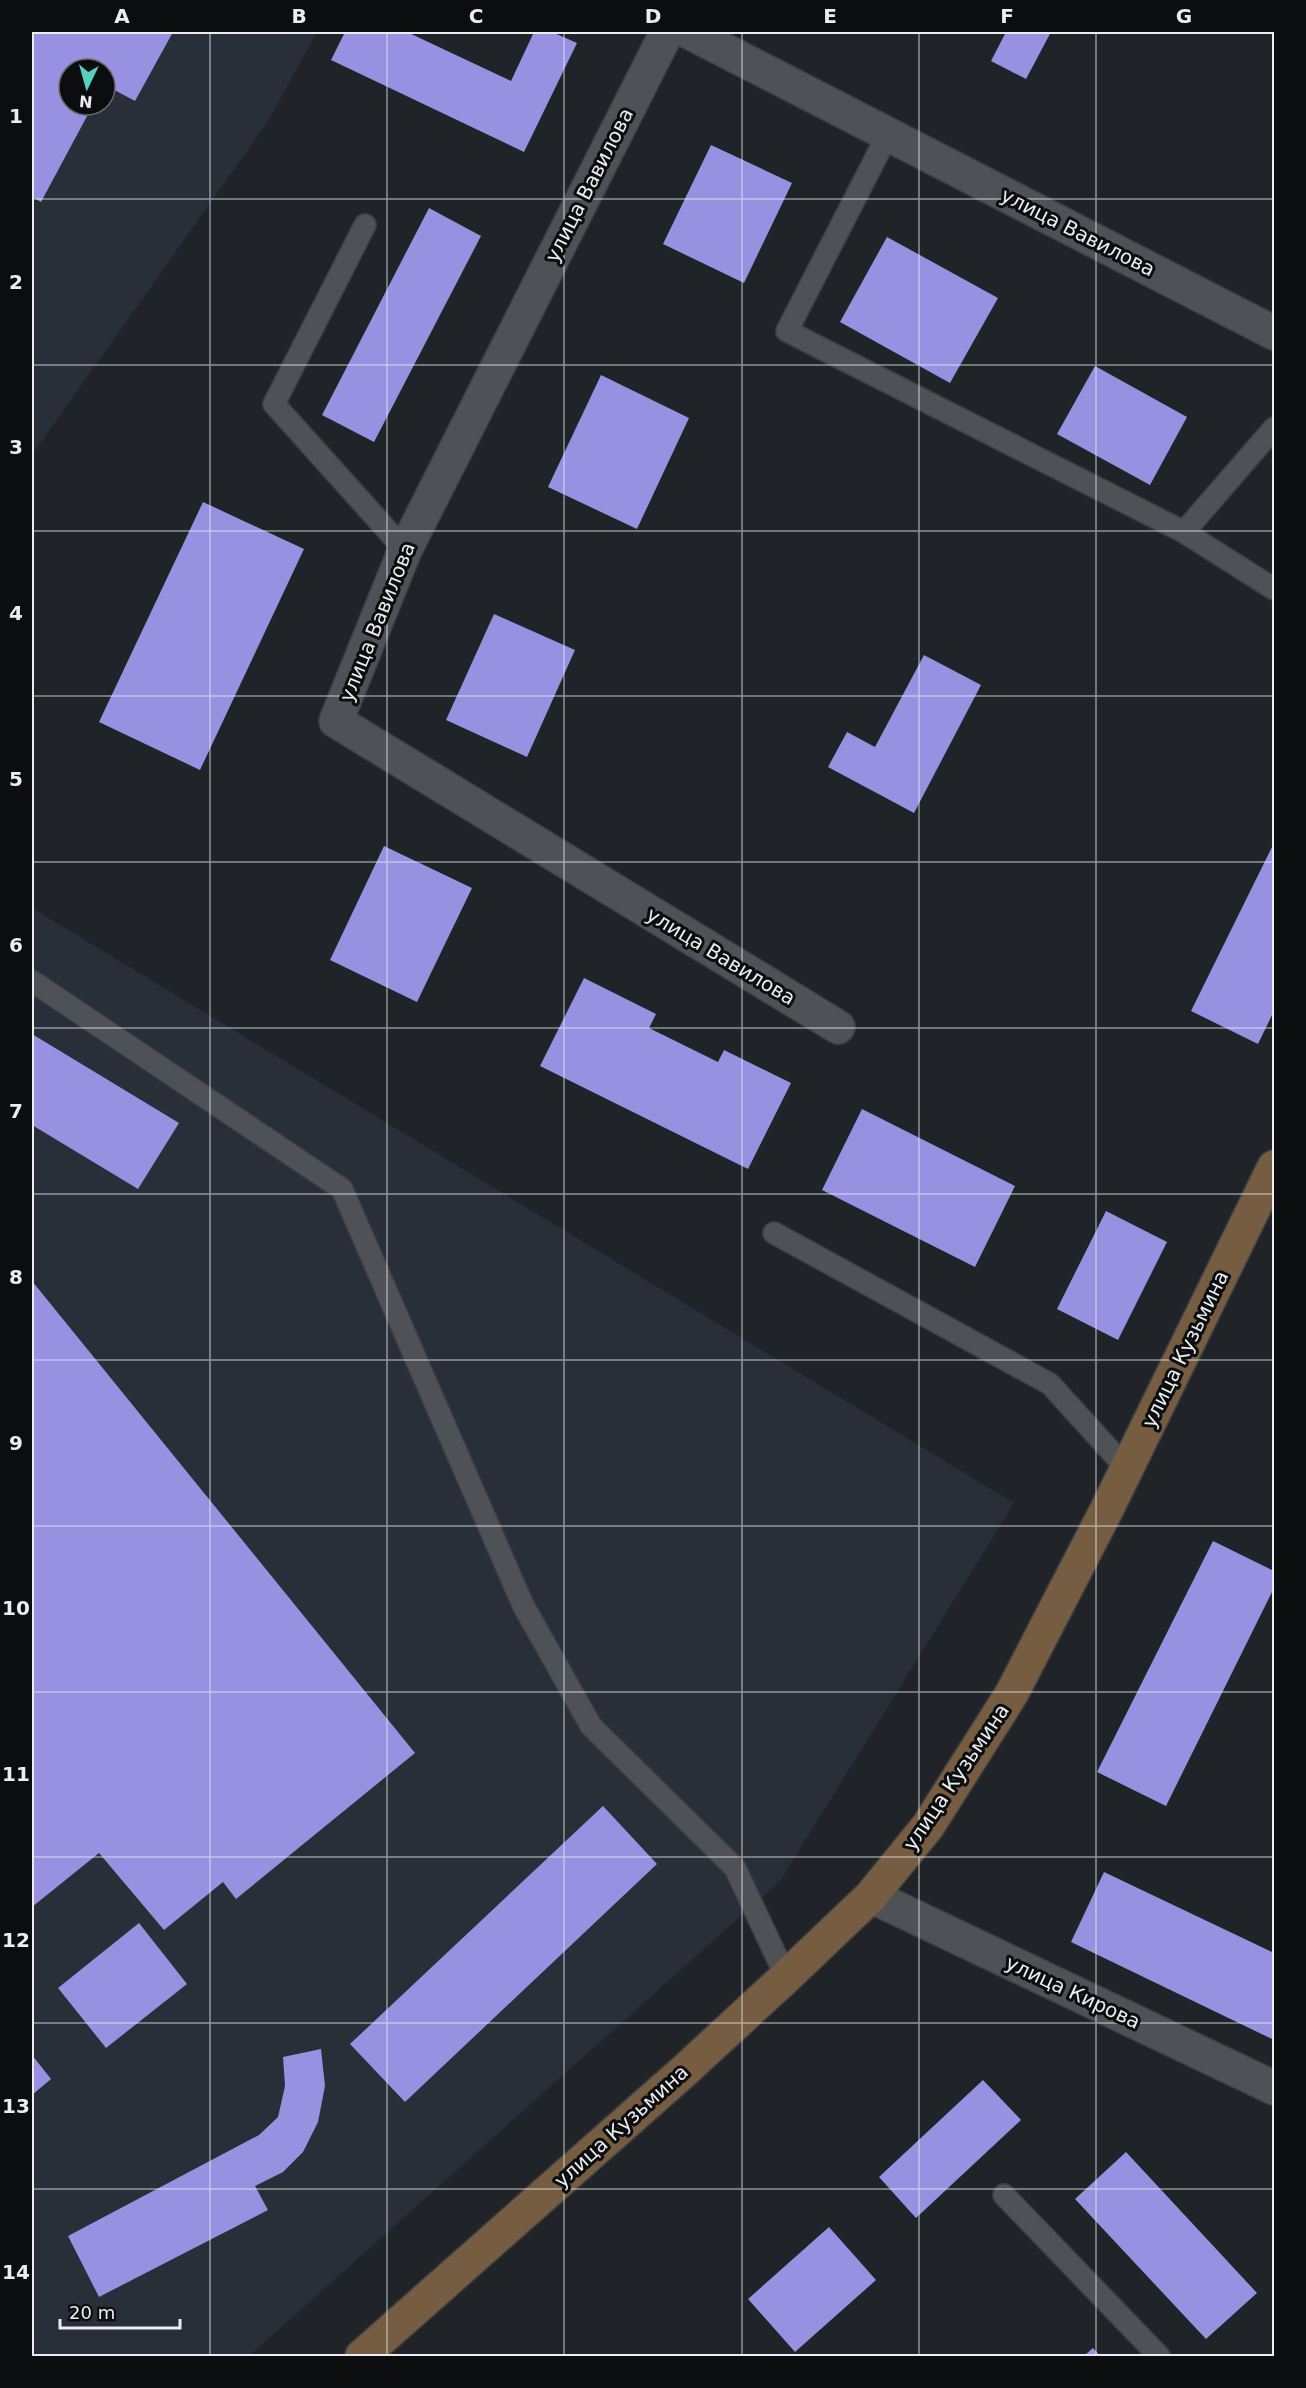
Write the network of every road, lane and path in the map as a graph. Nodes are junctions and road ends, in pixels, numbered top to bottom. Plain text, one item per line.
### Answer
1 (667, 32) edge
2 (689, 32) edge
3 (888, 134) junction
4 (365, 225) dead end
5 (1275, 333) edge
6 (1275, 428) edge
7 (1184, 532) junction
8 (405, 550) junction
9 (1275, 589) edge
10 (32, 981) edge
11 (838, 1027) dead end
12 (1275, 1167) edge
13 (774, 1233) dead end
14 (1127, 1469) junction
15 (871, 1896) junction
16 (786, 1977) junction
17 (1275, 2088) edge
18 (1004, 2195) dead end
19 (362, 2356) edge
20 (1159, 2356) edge

1 - 8 street, улица Вавилова
2 - 3 street, улица Вавилова
3 - 5 street, улица Вавилова
3 - 7 lane
4 - 8 lane
6 - 7 lane
7 - 9 lane
8 - 11 street, улица Вавилова
10 - 16 lane
12 - 14 main road, улица Кузьмина
13 - 14 lane
14 - 15 main road, улица Кузьмина
15 - 16 main road, улица Кузьмина
15 - 17 street, улица Кирова
16 - 19 main road, улица Кузьмина
18 - 20 lane

